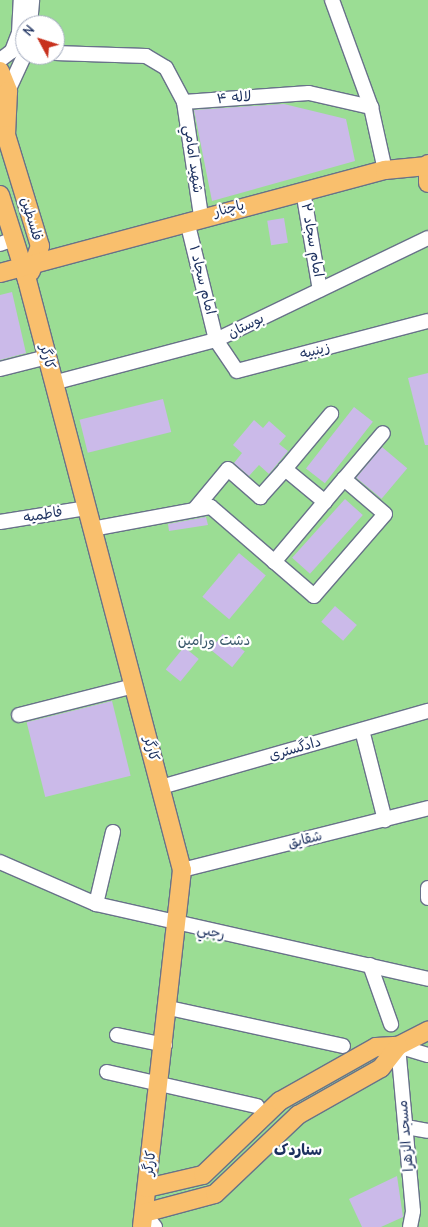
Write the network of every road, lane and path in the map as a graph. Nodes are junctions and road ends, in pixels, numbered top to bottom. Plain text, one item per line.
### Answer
1 (21, 0) edge
2 (32, 0) edge
3 (332, 0) edge
4 (20, 15) edge
5 (31, 15) edge
6 (65, 53) edge
7 (15, 54) edge
8 (0, 60) edge
9 (17, 65) edge
10 (0, 71) edge
11 (8, 91) junction
12 (184, 102) junction
13 (371, 107) junction
14 (385, 170) junction
15 (428, 171) edge
16 (304, 191) junction
17 (2, 203) edge
18 (26, 203) junction
19 (194, 218) junction
20 (428, 238) edge
21 (7, 241) edge
22 (40, 246) junction
23 (60, 256) junction
24 (28, 270) junction
25 (0, 273) edge
26 (320, 290) junction
27 (428, 321) edge
28 (216, 340) junction
29 (46, 357) junction
30 (0, 369) edge
31 (53, 382) junction
32 (331, 414) dead end
33 (383, 433) dead end
34 (285, 469) junction
35 (344, 480) junction
36 (324, 502) junction
37 (86, 508) junction
38 (194, 510) junction
39 (0, 522) edge
40 (92, 529) junction
41 (274, 562) junction
42 (134, 686) junction
43 (428, 711) edge
44 (19, 715) dead end
45 (362, 730) junction
46 (161, 788) junction
47 (428, 808) edge
48 (385, 820) junction
49 (113, 832) dead end
50 (0, 862) edge
51 (182, 870) junction
52 (428, 888) edge
53 (428, 898) edge
54 (96, 904) junction
55 (179, 925) junction
56 (370, 965) junction
57 (428, 979) edge
58 (169, 1008) junction
59 (391, 1024) dead end
60 (428, 1031) edge
61 (117, 1035) dead end
62 (165, 1045) junction
63 (343, 1046) dead end
64 (398, 1046) junction
65 (428, 1055) edge
66 (107, 1072) dead end
67 (160, 1084) junction
68 (257, 1106) dead end
69 (406, 1127) junction
70 (428, 1131) edge
71 (148, 1188) junction
72 (147, 1222) edge
73 (410, 1227) edge

1 - 4 street
2 - 5 street
3 - 13 street
6 - 12 street
7 - 8 street
9 - 11 street
10 - 11 main road, فلسطین
11 - 18 main road, فلسطین
12 - 13 street, لاله ۴
12 - 19 street, شهيد امامي
13 - 14 street
14 - 15 main road, پاچنار
14 - 16 main road, پاچنار
16 - 19 main road, پاچنار
16 - 26 street, امام سجاد ۲
17 - 18 main road
17 - 21 main road, فلسطین
18 - 22 main road, فلسطین
19 - 23 main road, پاچنار
19 - 28 street, امام سجاد ۱
20 - 26 street, بوستان
21 - 24 main road, فلسطین
22 - 23 main road
22 - 24 main road, فلسطین
23 - 24 main road, پاچنار
24 - 25 main road, پاچنار
24 - 29 main road, کارگر
26 - 28 street, بوستان
27 - 28 street, زينبيه
28 - 31 street, بوستان
29 - 30 street
29 - 31 main road, کارگر
31 - 37 main road, کارگر
32 - 34 street
33 - 35 street
34 - 36 street
34 - 38 street
35 - 36 street
35 - 41 street
36 - 41 street
37 - 39 street, فاطميه
37 - 40 main road, کارگر
38 - 40 street
38 - 41 street
40 - 42 main road, کارگر
42 - 44 street
42 - 46 main road, کارگر
43 - 45 street, دادگستری
45 - 46 street, دادگستری
45 - 48 street
46 - 51 main road, کارگر
47 - 48 street, شقايق
48 - 51 street, شقايق
49 - 54 street
50 - 54 street, رجبي
51 - 55 main road, کارگر
52 - 53 street
54 - 55 street, رجبي
55 - 56 street, رجبي
55 - 58 main road, کارگر
56 - 57 street, رجبي
56 - 59 street
58 - 62 main road, کارگر
58 - 63 street
60 - 64 main road
61 - 62 street
62 - 67 main road, کارگر
64 - 65 street
64 - 69 street, مسجد الزهرا
64 - 71 main road
64 - 72 main road
66 - 67 street
67 - 68 street
67 - 71 main road, کارگر
69 - 70 street
69 - 73 street, مسجد الزهرا
71 - 72 main road, کارگر

